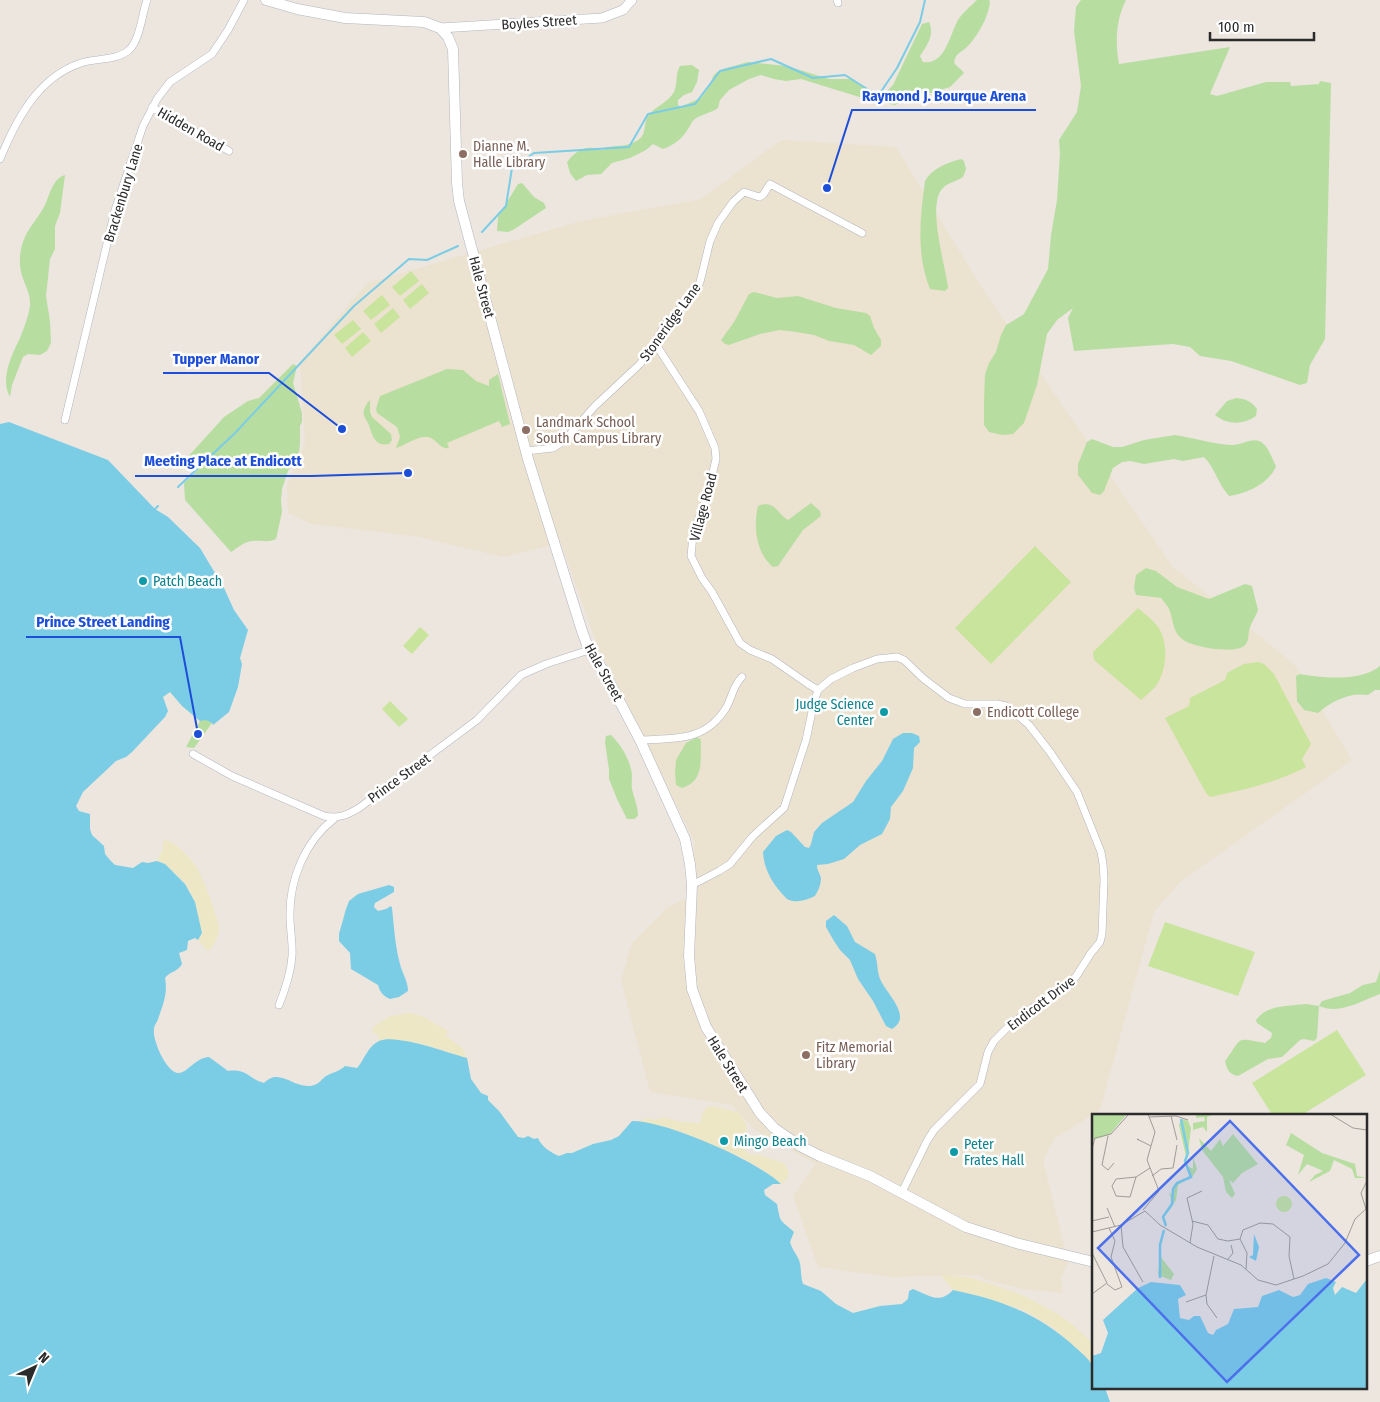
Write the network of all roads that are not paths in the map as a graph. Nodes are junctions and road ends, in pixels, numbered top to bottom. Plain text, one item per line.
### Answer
1 (147, 0) edge
2 (244, 0) edge
3 (266, 0) edge
4 (632, 0) edge
5 (440, 28) junction
6 (152, 107) junction
7 (229, 151) dead end
8 (0, 159) edge
9 (862, 233) dead end
10 (655, 343) junction
11 (65, 420) dead end
12 (526, 451) junction
13 (589, 650) junction
14 (742, 677) dead end
15 (818, 690) junction
16 (640, 740) junction
17 (193, 754) dead end
18 (335, 818) junction
19 (692, 885) junction
20 (280, 1005) dead end
21 (902, 1192) junction
22 (1092, 1262) edge

1 - 8 street
2 - 6 street, Brackenbury Lane
3 - 5 main road
4 - 5 street, Boyles Street
5 - 12 main road, Hale Street
6 - 7 street, Hidden Road
6 - 11 street, Brackenbury Lane
9 - 10 street, Stoneridge Lane
10 - 12 street, Stoneridge Lane
10 - 15 street, Village Road
12 - 13 main road, Hale Street
13 - 16 main road, Hale Street
13 - 18 street, Prince Street
14 - 16 street
15 - 19 street
15 - 21 street, Endicott Drive
16 - 19 main road, Hale Street
17 - 18 street
18 - 20 street
19 - 21 main road, Hale Street
21 - 22 main road, Hale Street

